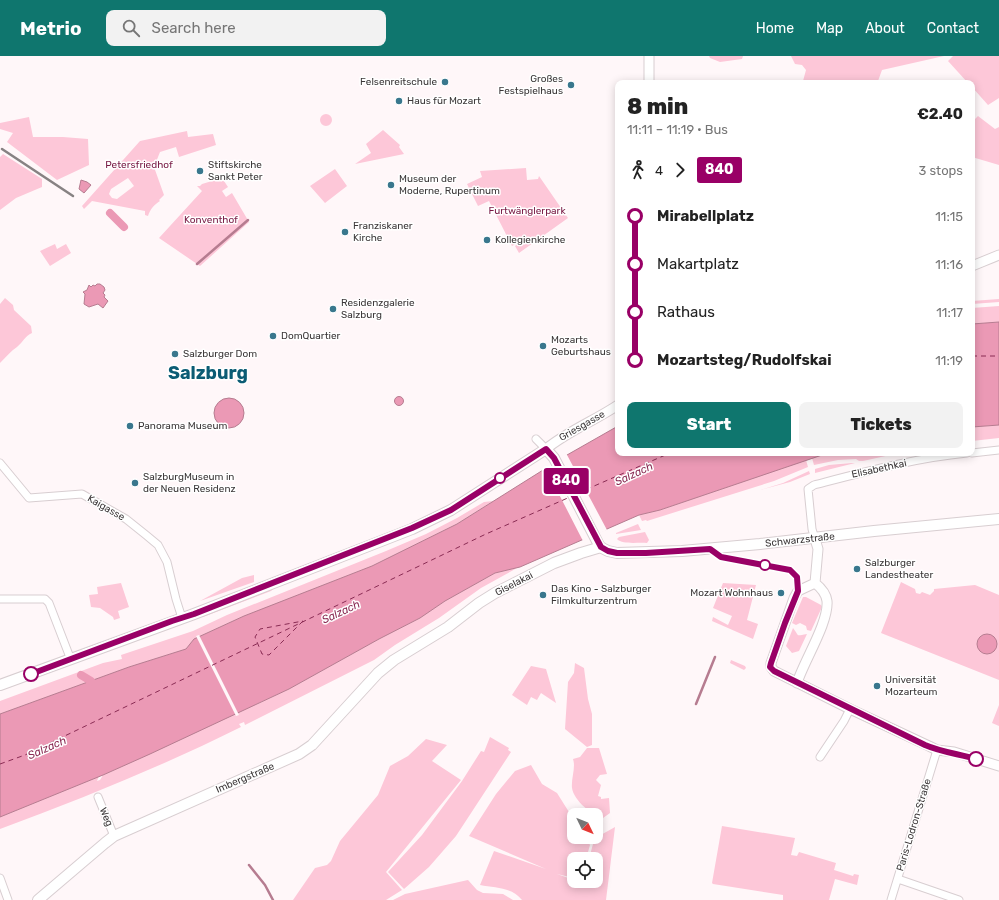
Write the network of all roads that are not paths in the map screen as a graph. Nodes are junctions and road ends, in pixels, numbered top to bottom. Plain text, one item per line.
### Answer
1 (648, 56) edge
2 (649, 80) edge
3 (999, 256) edge
4 (975, 265) edge
5 (615, 407) edge
6 (536, 440) dead end
7 (546, 449) junction
8 (999, 450) edge
9 (975, 452) edge
10 (945, 456) edge
11 (0, 463) edge
12 (999, 519) edge
13 (815, 539) junction
14 (601, 547) junction
15 (815, 583) junction
16 (0, 599) edge
17 (182, 618) junction
18 (435, 634) joint
19 (71, 660) junction
20 (797, 682) junction
21 (0, 685) edge
22 (850, 709) junction
23 (933, 748) junction
24 (820, 757) dead end
25 (999, 766) edge
26 (98, 797) dead end
27 (114, 836) junction
28 (0, 878) edge
29 (898, 879) junction
30 (8, 900) edge
31 (38, 900) edge
32 (891, 900) edge
33 (959, 900) edge

1 - 2 street
3 - 4 street
5 - 7 street, Griesgasse
6 - 7 street
7 - 14 main road
7 - 17 main road
8 - 9 street
10 - 13 street, Elisabethkai
11 - 17 street, Kaigasse
12 - 13 main road, Schwarzstraße
13 - 14 main road, Schwarzstraße
13 - 15 street
14 - 18 main road, Giselakai
15 - 20 street
15 - 20 street
16 - 19 street
17 - 19 main road
18 - 27 main road, Imbergstraße
19 - 21 main road
20 - 22 street
22 - 23 street
22 - 24 street
23 - 25 street
23 - 29 street, Paris-Lodron-Straße
26 - 27 street, Weg
27 - 31 main road, Imbergstraße
28 - 30 street
29 - 32 street, Paris-Lodron-Straße
29 - 33 street

